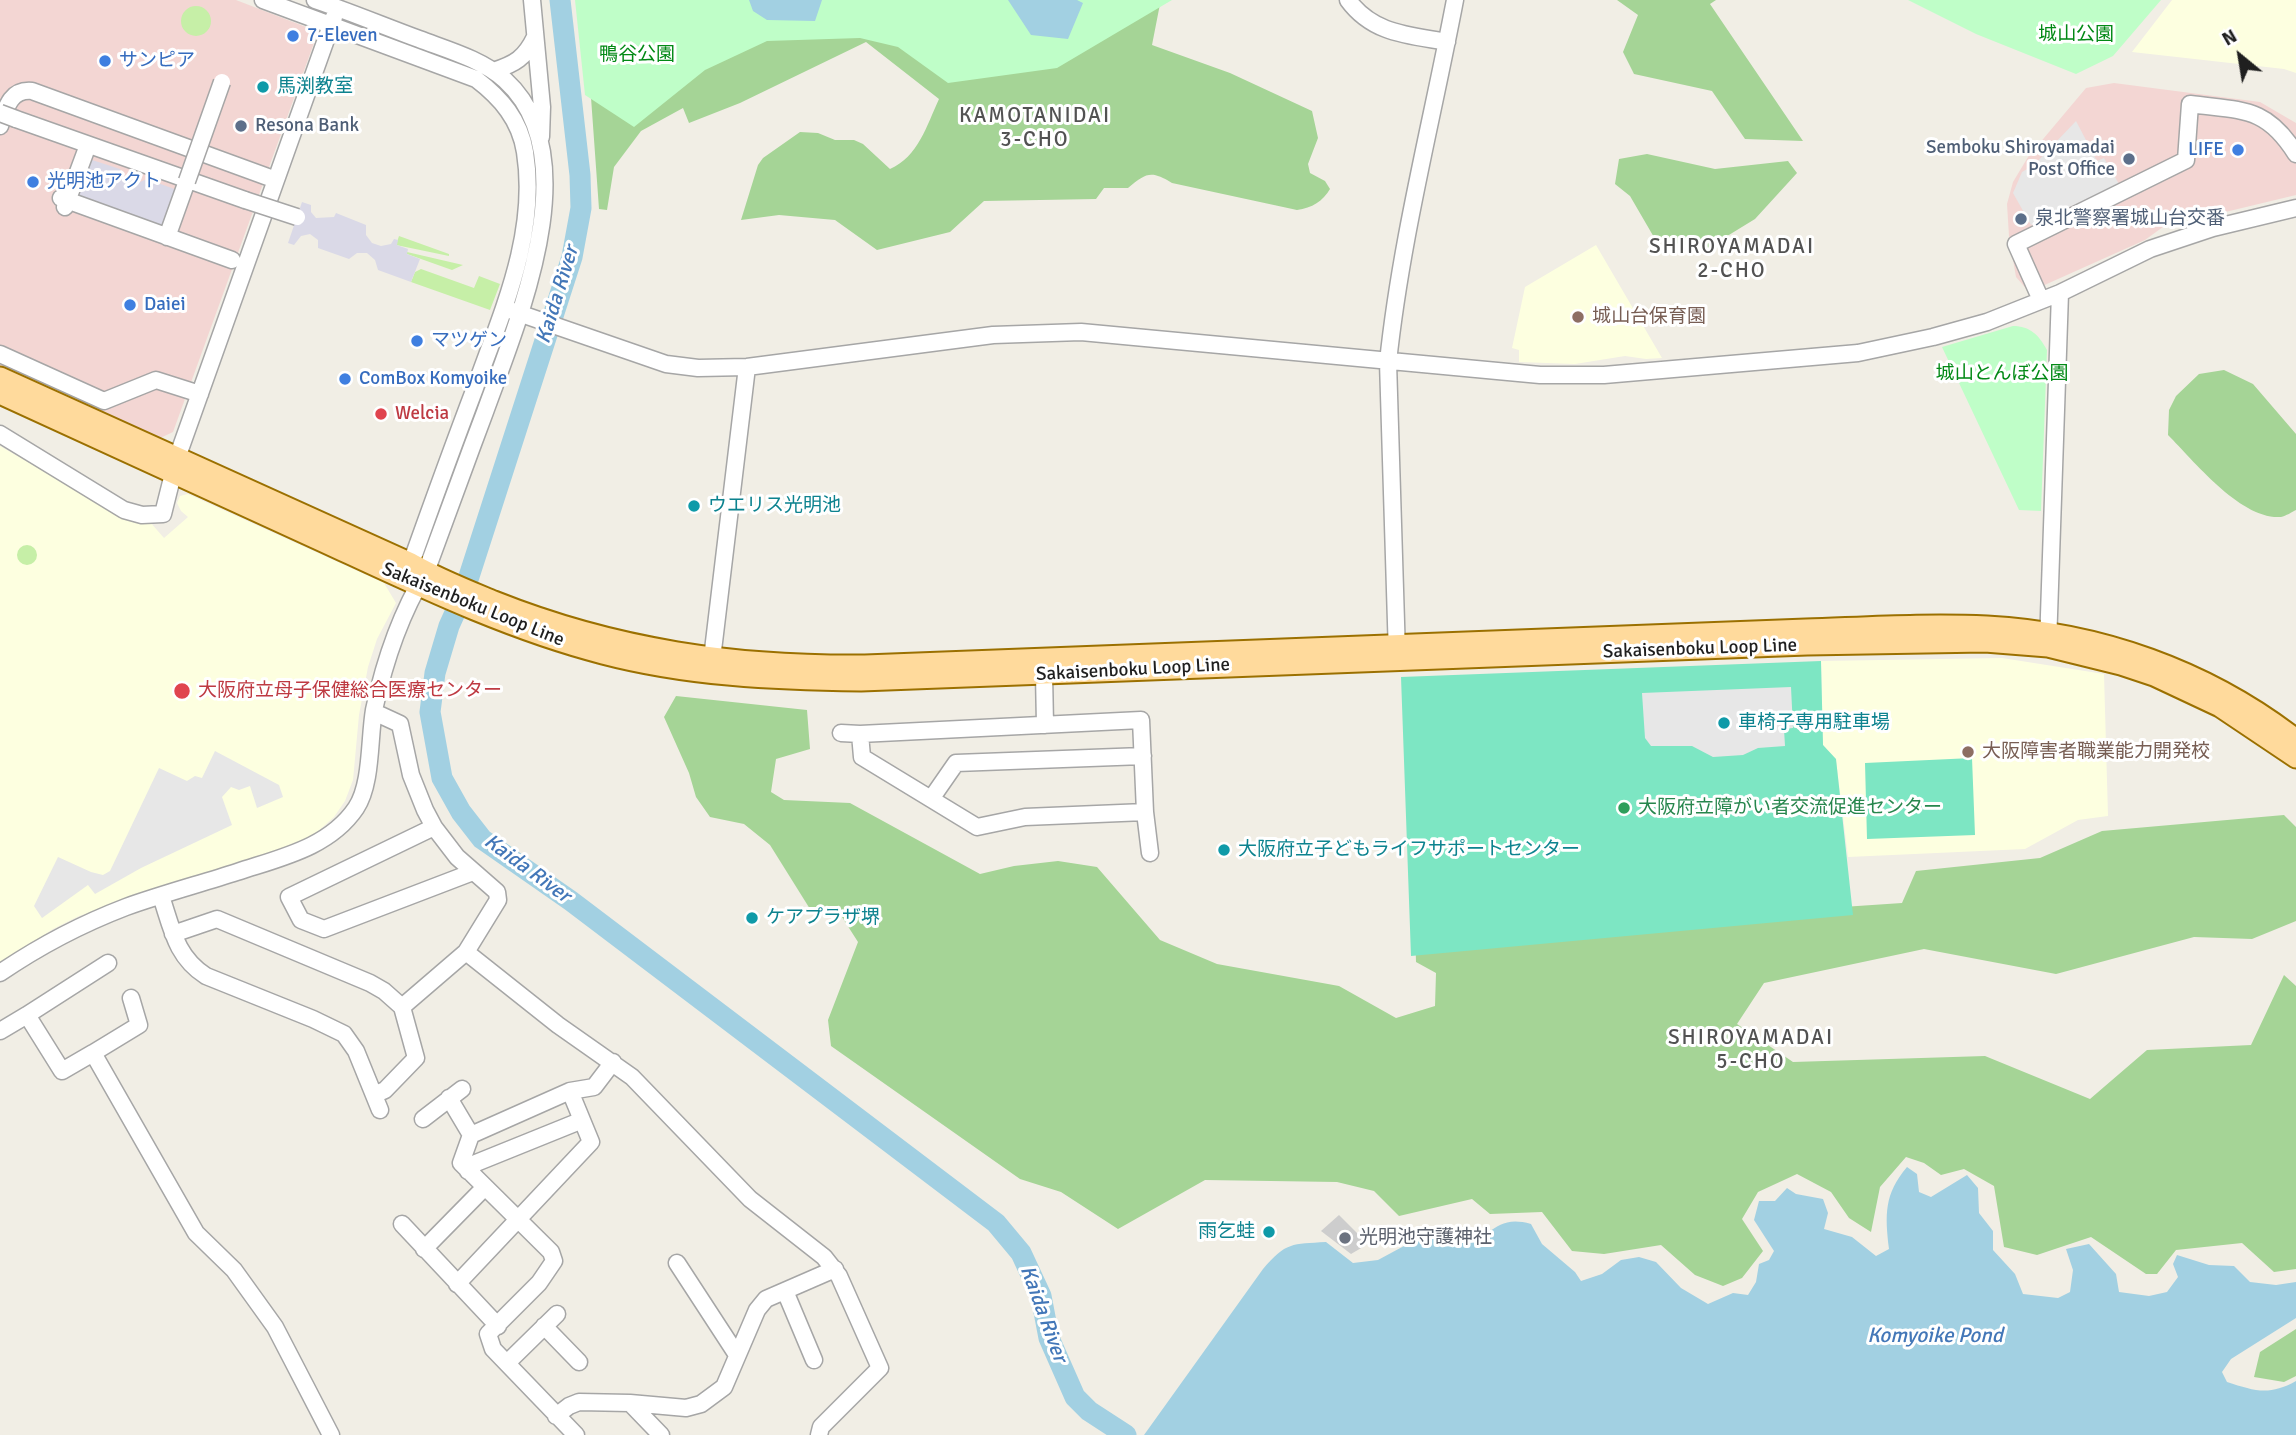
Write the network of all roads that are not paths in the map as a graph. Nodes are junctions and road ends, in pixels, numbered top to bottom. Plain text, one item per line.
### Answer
1 (263, 0) edge
2 (314, 0) edge
3 (532, 0) edge
4 (1348, 0) edge
5 (1455, 0) edge
6 (339, 4) edge
7 (332, 26) junction
8 (536, 35) junction
9 (1447, 42) junction
10 (493, 71) junction
11 (222, 82) dead end
12 (0, 113) edge
13 (0, 126) edge
14 (88, 145) junction
15 (541, 146) junction
16 (2296, 154) edge
17 (276, 180) junction
18 (187, 181) junction
19 (2296, 208) edge
20 (297, 217) dead end
21 (167, 237) junction
22 (232, 260) dead end
23 (2060, 293) junction
24 (2041, 300) junction
25 (504, 308) junction
26 (526, 317) junction
27 (0, 354) edge
28 (1388, 362) junction
29 (747, 367) junction
30 (0, 377) edge
31 (0, 394) edge
32 (200, 394) junction
33 (0, 434) edge
34 (175, 465) junction
35 (418, 573) junction
36 (2048, 640) junction
37 (1397, 653) junction
38 (711, 666) junction
39 (1044, 674) junction
40 (374, 712) junction
41 (1045, 725) junction
42 (841, 733) dead end
43 (860, 734) junction
44 (2296, 739) edge
45 (1143, 756) junction
46 (2296, 758) edge
47 (932, 799) junction
48 (1145, 812) junction
49 (434, 827) junction
50 (1150, 853) dead end
51 (473, 873) junction
52 (161, 897) junction
53 (173, 934) junction
54 (466, 952) junction
55 (108, 963) dead end
56 (0, 973) edge
57 (131, 998) dead end
58 (402, 1007) junction
59 (27, 1015) junction
60 (0, 1031) edge
61 (93, 1053) junction
62 (612, 1062) junction
63 (570, 1091) junction
64 (374, 1095) junction
65 (380, 1110) dead end
66 (423, 1119) dead end
67 (580, 1121) junction
68 (471, 1135) junction
69 (468, 1171) junction
70 (484, 1188) junction
71 (518, 1220) junction
72 (402, 1224) dead end
73 (424, 1249) junction
74 (677, 1263) dead end
75 (835, 1269) junction
76 (457, 1284) junction
77 (785, 1291) junction
78 (556, 1314) dead end
79 (498, 1326) junction
80 (544, 1326) junction
81 (737, 1355) junction
82 (814, 1360) dead end
83 (579, 1362) dead end
84 (507, 1363) junction
85 (630, 1403) junction
86 (556, 1416) junction
87 (331, 1435) edge
88 (576, 1435) edge
89 (661, 1435) edge
90 (819, 1435) edge

1 - 7 street
2 - 6 street
3 - 8 street
4 - 9 street
5 - 9 street
6 - 7 street
6 - 10 street
7 - 17 street
7 - 25 street
8 - 10 street
8 - 15 street
9 - 28 street
10 - 15 street
11 - 18 street, bridge
12 - 14 street, bridge
13 - 17 street
14 - 18 street
14 - 21 street
15 - 26 street
16 - 24 street
17 - 32 street
18 - 20 street, bridge
18 - 21 street
19 - 23 street
21 - 22 street
23 - 24 street
23 - 36 street
24 - 28 street
25 - 26 street
25 - 35 street
26 - 29 street
26 - 35 street
27 - 32 street
28 - 29 street
28 - 37 street
29 - 38 street
30 - 34 main road, Sakaisenboku Loop Line
31 - 34 main road, Sakaisenboku Loop Line
32 - 34 street
33 - 34 street
34 - 35 main road, Sakaisenboku Loop Line
35 - 38 main road, Sakaisenboku Loop Line
35 - 40 street
36 - 37 main road, Sakaisenboku Loop Line
36 - 44 main road, Sakaisenboku Loop Line
36 - 46 main road, Sakaisenboku Loop Line
37 - 38 main road, Sakaisenboku Loop Line
37 - 39 main road, Sakaisenboku Loop Line
38 - 39 main road, Sakaisenboku Loop Line
39 - 41 street
40 - 49 street
40 - 52 street
41 - 43 street
41 - 45 street
42 - 43 street
43 - 47 street
45 - 47 street
45 - 48 street
47 - 48 street
48 - 50 street
49 - 51 street
49 - 51 street
51 - 54 street
52 - 53 street
52 - 56 street
53 - 58 street
53 - 64 street
54 - 58 street
54 - 62 street
55 - 59 street
57 - 61 street
58 - 64 street
59 - 60 street
59 - 61 street
61 - 87 street
62 - 63 street
62 - 75 street
63 - 67 street
63 - 68 street
64 - 65 street
66 - 68 street
67 - 69 street
67 - 71 street
68 - 69 street
69 - 70 street
70 - 71 street
70 - 73 street
71 - 76 street
71 - 79 street
72 - 73 street
73 - 76 street
74 - 81 street
75 - 77 street
75 - 90 street
76 - 79 street
77 - 81 street
77 - 82 street
78 - 80 street
79 - 84 street
80 - 83 street
80 - 84 street
81 - 85 street
84 - 86 street
85 - 86 street
85 - 89 street
86 - 88 street

